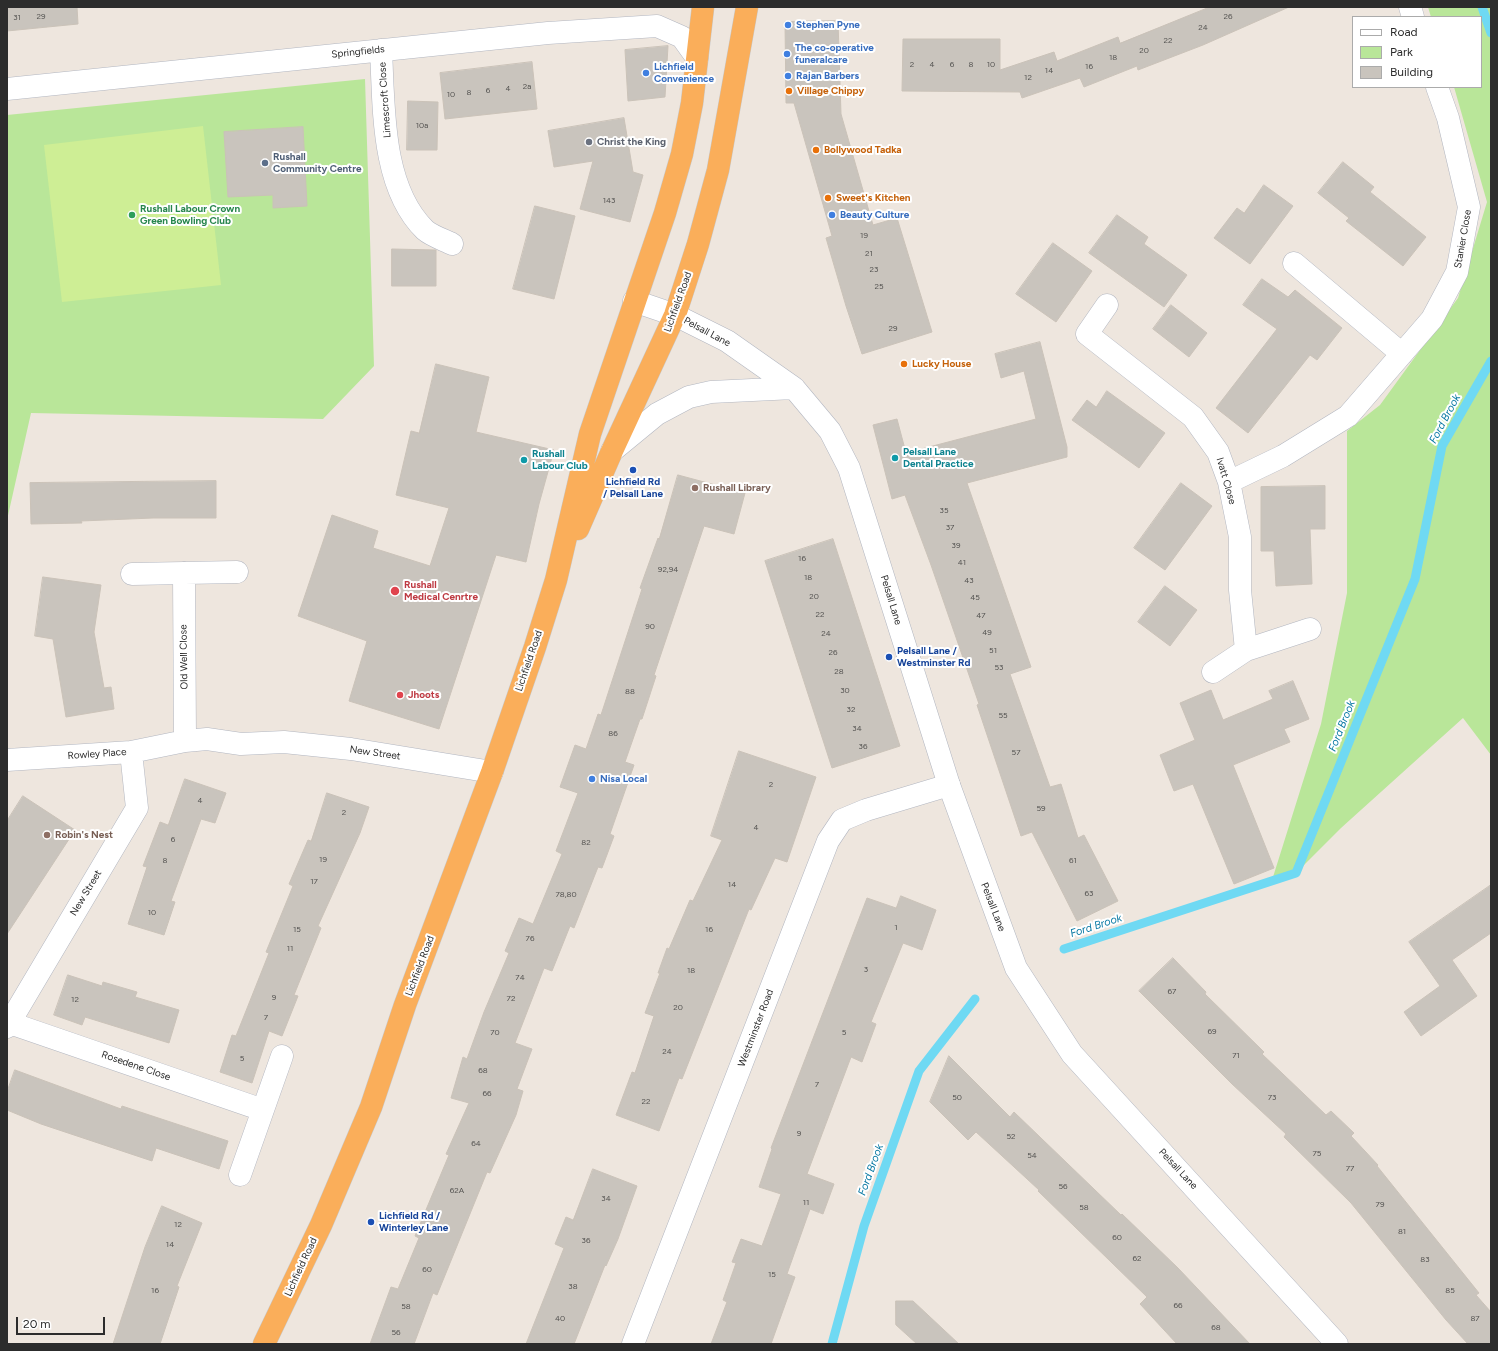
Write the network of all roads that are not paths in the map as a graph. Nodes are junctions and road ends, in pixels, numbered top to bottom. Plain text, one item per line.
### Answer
1 (703, 7) edge
2 (747, 7) edge
3 (381, 50) junction
4 (697, 58) junction
5 (1437, 88) edge
6 (7, 89) edge
7 (452, 244) dead end
8 (1294, 263) dead end
9 (634, 301) junction
10 (1107, 305) dead end
11 (675, 315) junction
12 (1402, 354) junction
13 (794, 388) junction
14 (612, 451) junction
15 (1229, 482) junction
16 (237, 572) dead end
17 (184, 573) junction
18 (132, 574) dead end
19 (556, 580) junction
20 (1310, 629) dead end
21 (1246, 650) junction
22 (1213, 672) dead end
23 (186, 740) junction
24 (131, 752) junction
25 (7, 760) edge
26 (492, 772) junction
27 (949, 785) junction
28 (8, 1025) edge
29 (282, 1056) dead end
30 (263, 1110) junction
31 (240, 1175) dead end
32 (264, 1344) edge
33 (633, 1344) edge
34 (1337, 1344) edge

1 - 4 highway, Lichfield Road
2 - 11 highway, Lichfield Road
3 - 4 street, Springfields
3 - 6 street, Springfields
3 - 7 street, Limescroft Close
4 - 9 highway, Lichfield Road
5 - 12 street, Stanier Close
8 - 12 street
9 - 11 street, Pelsall Lane
9 - 19 highway, Lichfield Road
10 - 15 street, Ivatt Close
11 - 13 street, Pelsall Lane
11 - 14 highway, Lichfield Road
12 - 15 street, Stanier Close
13 - 14 street
13 - 27 street, Pelsall Lane
14 - 19 highway, Lichfield Road
15 - 21 street, Ivatt Close
16 - 17 street
17 - 18 street
17 - 23 street, Old Well Close
19 - 26 highway, Lichfield Road
20 - 21 street
21 - 22 street
23 - 24 street, Rowley Place
23 - 26 street, New Street
24 - 25 street, Rowley Place
24 - 28 street, New Street
26 - 32 highway, Lichfield Road
27 - 33 street, Westminster Road
27 - 34 street, Pelsall Lane
28 - 30 street, Rosedene Close
29 - 30 street
30 - 31 street

